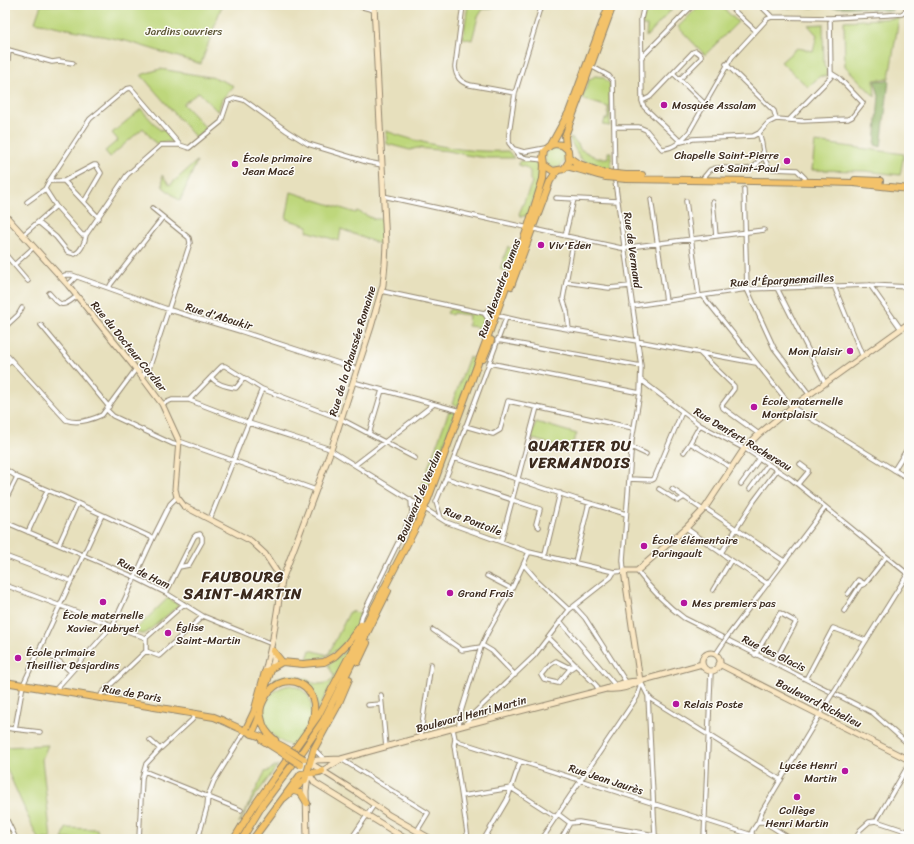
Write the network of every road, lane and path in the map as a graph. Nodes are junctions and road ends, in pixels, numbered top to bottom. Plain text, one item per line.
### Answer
1 (356, 5) edge
2 (463, 5) edge
3 (542, 5) edge
4 (613, 5) edge
5 (649, 5) edge
6 (692, 5) edge
7 (728, 5) edge
8 (760, 5) edge
9 (374, 7) edge
10 (608, 8) edge
11 (909, 8) edge
12 (772, 17) junction
13 (830, 18) junction
14 (756, 31) junction
15 (7, 49) edge
16 (641, 58) junction
17 (73, 63) dead end
18 (726, 64) junction
19 (5, 65) edge
20 (589, 66) junction
21 (673, 73) junction
22 (831, 73) junction
23 (680, 79) junction
24 (515, 93) junction
25 (642, 101) junction
26 (704, 103) junction
27 (776, 119) junction
28 (790, 119) junction
29 (615, 127) junction
30 (759, 133) junction
31 (681, 142) junction
32 (180, 145) junction
33 (549, 146) junction
34 (566, 148) junction
35 (513, 149) junction
36 (762, 154) junction
37 (570, 158) junction
38 (544, 162) junction
39 (382, 166) junction
40 (566, 166) junction
41 (557, 171) junction
42 (606, 175) junction
43 (626, 177) junction
44 (704, 177) junction
45 (806, 178) junction
46 (49, 181) junction
47 (64, 181) junction
48 (909, 185) edge
49 (45, 189) junction
50 (744, 189) dead end
51 (909, 189) edge
52 (383, 196) junction
53 (556, 198) dead end
54 (574, 199) junction
55 (651, 199) dead end
56 (617, 201) junction
57 (686, 201) dead end
58 (27, 202) dead end
59 (84, 202) junction
60 (713, 202) dead end
61 (56, 206) junction
62 (152, 208) dead end
63 (5, 215) edge
64 (163, 217) junction
65 (99, 218) junction
66 (38, 222) junction
67 (530, 228) junction
68 (764, 230) dead end
69 (745, 232) junction
70 (23, 235) junction
71 (86, 235) junction
72 (565, 236) junction
73 (716, 236) junction
74 (574, 238) junction
75 (691, 239) junction
76 (658, 243) junction
77 (34, 247) junction
78 (624, 247) junction
79 (5, 254) edge
80 (14, 265) junction
81 (61, 277) junction
82 (76, 278) junction
83 (28, 281) dead end
84 (508, 282) junction
85 (566, 282) junction
86 (68, 285) junction
87 (870, 285) junction
88 (630, 286) junction
89 (834, 286) junction
90 (909, 287) edge
91 (109, 288) junction
92 (777, 288) junction
93 (747, 289) junction
94 (381, 291) junction
95 (49, 293) dead end
96 (77, 296) junction
97 (701, 296) junction
98 (666, 301) junction
99 (632, 306) junction
100 (22, 308) dead end
101 (168, 309) junction
102 (484, 313) junction
103 (503, 317) junction
104 (909, 323) edge
105 (41, 325) dead end
106 (5, 327) edge
107 (901, 329) junction
108 (569, 330) junction
109 (497, 340) junction
110 (486, 341) junction
111 (637, 341) junction
112 (699, 352) junction
113 (5, 353) edge
114 (862, 355) junction
115 (11, 360) junction
116 (489, 363) junction
117 (756, 363) junction
118 (5, 366) edge
119 (641, 366) junction
120 (136, 368) junction
121 (357, 369) junction
122 (142, 376) junction
123 (211, 377) junction
124 (244, 378) junction
125 (640, 380) junction
126 (353, 382) junction
127 (825, 383) junction
128 (262, 389) junction
129 (382, 390) junction
130 (640, 392) junction
131 (809, 394) junction
132 (189, 400) junction
133 (162, 404) junction
134 (434, 404) junction
135 (537, 407) junction
136 (792, 407) junction
137 (108, 408) junction
138 (462, 412) junction
139 (682, 412) junction
140 (342, 419) junction
141 (249, 423) junction
142 (700, 425) junction
143 (466, 426) junction
144 (633, 428) junction
145 (369, 434) junction
146 (759, 434) junction
147 (383, 441) junction
148 (179, 443) junction
149 (690, 443) junction
150 (909, 446) edge
151 (631, 447) junction
152 (744, 449) junction
153 (331, 450) junction
154 (684, 452) dead end
155 (646, 454) dead end
156 (414, 458) dead end
157 (454, 458) junction
158 (760, 458) junction
159 (234, 461) junction
160 (768, 464) junction
161 (800, 464) dead end
162 (355, 465) junction
163 (732, 468) junction
164 (5, 469) edge
165 (777, 470) junction
166 (894, 470) junction
167 (17, 477) junction
168 (446, 478) junction
169 (518, 479) junction
170 (629, 479) junction
171 (909, 479) edge
172 (741, 484) dead end
173 (798, 484) junction
174 (659, 489) dead end
175 (672, 489) dead end
176 (750, 489) dead end
177 (316, 490) junction
178 (47, 491) junction
179 (560, 493) junction
180 (177, 497) junction
181 (684, 497) junction
182 (512, 499) junction
183 (411, 500) junction
184 (5, 501) edge
185 (589, 503) junction
186 (77, 504) junction
187 (825, 508) junction
188 (426, 509) junction
189 (704, 509) junction
190 (626, 514) junction
191 (102, 515) junction
192 (441, 519) junction
193 (210, 520) junction
194 (5, 522) edge
195 (539, 527) dead end
196 (686, 528) junction
197 (736, 530) junction
198 (28, 532) junction
199 (153, 538) junction
200 (501, 542) junction
201 (59, 544) junction
202 (529, 552) junction
203 (721, 553) junction
204 (84, 555) junction
205 (545, 555) junction
206 (5, 556) edge
207 (886, 556) junction
208 (731, 560) junction
209 (784, 561) junction
210 (576, 562) junction
211 (524, 565) junction
212 (179, 567) junction
213 (636, 571) junction
214 (614, 572) junction
215 (624, 572) junction
216 (909, 574) edge
217 (487, 576) dead end
218 (136, 578) junction
219 (282, 580) junction
220 (71, 581) junction
221 (768, 584) junction
222 (865, 584) junction
223 (5, 585) edge
224 (512, 589) junction
225 (713, 590) dead end
226 (166, 593) junction
227 (848, 594) dead end
228 (184, 604) junction
229 (60, 605) junction
230 (375, 606) junction
231 (574, 606) junction
232 (569, 610) junction
233 (844, 610) dead end
234 (203, 616) junction
235 (375, 619) junction
236 (560, 621) junction
237 (113, 625) junction
238 (360, 626) junction
239 (433, 630) dead end
240 (146, 638) junction
241 (548, 638) junction
242 (865, 640) junction
243 (272, 644) junction
244 (482, 646) junction
245 (273, 651) junction
246 (146, 652) junction
247 (716, 654) junction
248 (755, 655) junction
249 (53, 658) dead end
250 (282, 662) junction
251 (774, 663) junction
252 (431, 664) dead end
253 (702, 664) junction
254 (719, 664) junction
255 (576, 665) junction
256 (272, 667) junction
257 (711, 670) junction
258 (71, 672) junction
259 (265, 672) junction
260 (515, 675) junction
261 (806, 679) junction
262 (640, 681) junction
263 (5, 682) edge
264 (626, 682) junction
265 (23, 685) junction
266 (615, 685) junction
267 (56, 689) junction
268 (606, 689) junction
269 (599, 691) junction
270 (381, 695) dead end
271 (648, 696) junction
272 (100, 698) junction
273 (382, 704) junction
274 (368, 705) dead end
275 (260, 710) junction
276 (195, 714) junction
277 (821, 716) junction
278 (465, 725) junction
279 (5, 728) edge
280 (456, 728) junction
281 (15, 729) junction
282 (309, 729) junction
283 (245, 731) junction
284 (40, 732) dead end
285 (252, 734) junction
286 (708, 734) junction
287 (420, 738) junction
288 (455, 738) junction
289 (150, 740) dead end
290 (280, 745) junction
291 (909, 745) edge
292 (386, 747) junction
293 (160, 749) junction
294 (314, 749) junction
295 (286, 752) junction
296 (324, 759) junction
297 (341, 759) junction
298 (909, 760) edge
299 (520, 762) junction
300 (310, 763) junction
301 (909, 764) edge
302 (144, 771) junction
303 (322, 771) junction
304 (308, 772) junction
305 (581, 780) junction
306 (781, 780) junction
307 (511, 788) junction
308 (294, 791) junction
309 (208, 796) junction
310 (462, 796) junction
311 (284, 798) junction
312 (306, 803) junction
313 (654, 803) junction
314 (374, 805) junction
315 (241, 810) dead end
316 (368, 815) junction
317 (5, 816) edge
318 (557, 816) junction
319 (705, 820) junction
320 (876, 821) junction
321 (758, 822) junction
322 (570, 823) junction
323 (418, 831) junction
324 (909, 832) edge
325 (655, 835) junction
326 (752, 835) junction
327 (15, 838) edge
328 (139, 839) edge
329 (198, 839) edge
330 (234, 839) edge
331 (242, 839) edge
332 (253, 839) edge
333 (307, 839) edge
334 (351, 839) edge
335 (406, 839) edge
336 (431, 839) edge
337 (468, 839) edge
338 (484, 839) edge
339 (541, 839) edge
340 (561, 839) edge
341 (660, 839) edge
342 (704, 839) edge
343 (758, 839) edge
344 (791, 839) edge
345 (856, 839) edge

1 - 9 street
2 - 24 street
3 - 24 street
4 - 20 main road
5 - 16 street
6 - 16 street
7 - 14 street
8 - 12 street
9 - 39 street, Rue de la Chaussée Romaine
10 - 20 main road
11 - 13 street
12 - 13 street
12 - 14 street
13 - 22 street
14 - 18 street
15 - 17 street
15 - 19 street
16 - 25 street
18 - 26 street
18 - 27 street
20 - 29 street, Rue de Vermand
20 - 33 main road
20 - 34 main road
21 - 23 street
21 - 23 street
21 - 25 street
22 - 28 street
22 - 28 street
23 - 26 street
24 - 35 street
25 - 31 street
26 - 31 street
27 - 28 street
27 - 30 street
29 - 31 street
29 - 56 street, Rue de Vermand
30 - 31 street
30 - 36 street
32 - 39 street
32 - 46 street
32 - 65 street
33 - 34 main road
33 - 35 street
33 - 38 main road
34 - 37 main road
35 - 38 street
36 - 44 street
36 - 45 street
37 - 40 main road
37 - 42 main road
38 - 41 main road
38 - 67 main road
39 - 52 street, Rue de la Chaussée Romaine
40 - 41 main road
40 - 42 main road
41 - 67 main road, Rue Alexandre Dumas
42 - 43 main road, bridge
43 - 44 main road
43 - 51 main road
44 - 45 main road
45 - 48 main road
46 - 47 street
46 - 49 street
47 - 59 street
47 - 59 street
49 - 58 street
49 - 61 street
50 - 69 street
52 - 67 street
52 - 94 street, Rue de la Chaussée Romaine
53 - 54 street
54 - 56 street
54 - 72 street
55 - 76 street
56 - 78 street, Rue de Vermand
57 - 75 street
59 - 65 street
60 - 73 street
61 - 66 street
61 - 71 street
62 - 64 street
63 - 70 street, Rue du Docteur Cordier
64 - 91 street
64 - 101 street
65 - 71 street
66 - 70 street
66 - 71 street
67 - 72 street
67 - 84 main road
67 - 103 main road, Rue Alexandre Dumas
68 - 69 street
69 - 73 street
69 - 93 street
70 - 77 street, Rue du Docteur Cordier
72 - 74 street
73 - 75 street
74 - 78 street
74 - 85 street
75 - 76 street
75 - 97 street
76 - 78 street
76 - 98 street
77 - 80 street
77 - 81 street, Rue du Docteur Cordier
78 - 88 street, Rue de Vermand
79 - 80 street
80 - 83 street
81 - 82 street, Rue d'Aboukir
81 - 86 street, Rue du Docteur Cordier
82 - 86 street
82 - 91 street, Rue d'Aboukir
84 - 102 street
84 - 110 main road
85 - 88 street
85 - 108 street
86 - 96 street, Rue du Docteur Cordier
87 - 89 street, Rue d'Épargnemailles
87 - 90 street, Rue d'Épargnemailles
87 - 107 street
88 - 99 street, Rue de Vermand
89 - 92 street, Rue d'Épargnemailles
89 - 114 street
91 - 101 street, Rue d'Aboukir
92 - 93 street, Rue d'Épargnemailles
92 - 127 street
93 - 97 street, Rue d'Épargnemailles
93 - 131 street
94 - 102 street
94 - 121 street, Rue de la Chaussée Romaine
95 - 96 street
96 - 120 street, Rue du Docteur Cordier
97 - 98 street, Rue d'Épargnemailles
97 - 117 street
98 - 99 street, Rue d'Épargnemailles
99 - 111 street, Rue de Vermand
100 - 106 street
101 - 121 street, Rue d'Aboukir
101 - 122 street
102 - 110 street
103 - 108 street
103 - 109 street, Rue Alexandre Dumas
103 - 138 main road, Rue Alexandre Dumas
104 - 107 street
105 - 137 street
107 - 114 street
108 - 111 street
109 - 116 street, Rue Alexandre Dumas
109 - 119 street
110 - 138 main road
111 - 112 street
111 - 119 street, Rue de Vermand
112 - 117 street
112 - 146 street
113 - 115 street
114 - 127 street
115 - 118 street
115 - 137 street
116 - 130 street
116 - 143 street, Rue Alexandre Dumas
117 - 136 street
119 - 125 street, Rue de Vermand
120 - 122 street, Rue du Docteur Cordier
120 - 137 street
121 - 126 street, Rue de la Chaussée Romaine
122 - 133 street, Rue du Docteur Cordier
123 - 124 street
123 - 124 street
123 - 132 street
124 - 128 street
125 - 130 street, Rue de Vermand
125 - 139 street, Rue Denfert Rochereau
126 - 129 street
126 - 140 street, Rue de la Chaussée Romaine
127 - 131 street
128 - 140 street
128 - 141 street
129 - 134 street
129 - 145 street
130 - 144 street, Rue de Vermand
131 - 136 street
132 - 133 street
132 - 141 street, Rue Pontoile
133 - 148 street, Rue du Docteur Cordier
134 - 138 street
134 - 147 street
135 - 143 street
135 - 144 street
135 - 169 street
136 - 146 street
136 - 166 street
137 - 148 street
138 - 188 main road, Boulevard de Verdun
139 - 142 street, Rue Denfert Rochereau
139 - 170 street
140 - 145 street
140 - 153 street, Rue de la Chaussée Romaine
141 - 153 street, Rue Pontoile
141 - 159 street
142 - 149 street
142 - 152 street, Rue Denfert Rochereau
143 - 157 street, Rue Alexandre Dumas
144 - 151 street, Rue de Vermand
145 - 147 street
146 - 152 street
147 - 156 street
147 - 162 street
148 - 159 street
148 - 180 street, Rue du Docteur Cordier
149 - 154 street
149 - 163 street
150 - 166 street
151 - 155 street
151 - 170 street, Rue de Vermand
152 - 158 street, Rue Denfert Rochereau
152 - 163 street
153 - 162 street, Rue Pontoile
153 - 177 street, Rue de la Chaussée Romaine
157 - 168 street, Rue Alexandre Dumas
157 - 169 street
158 - 160 street, Rue Denfert Rochereau
158 - 172 street
159 - 177 street
159 - 193 street
160 - 165 street, Rue Denfert Rochereau
160 - 176 street
161 - 173 street
162 - 183 street, Rue Pontoile
163 - 189 street
164 - 167 street
165 - 173 street, Rue Denfert Rochereau
165 - 197 street
166 - 171 street
167 - 178 street
167 - 184 street
168 - 182 street
168 - 192 street, Rue Alexandre Dumas
169 - 179 street
169 - 182 street
170 - 190 street, Rue de Vermand
173 - 187 street, Rue Denfert Rochereau
174 - 181 street
175 - 181 street
177 - 219 street, Rue de la Chaussée Romaine
178 - 186 street
178 - 198 street
179 - 185 street
179 - 205 street
180 - 193 street
180 - 199 street
181 - 189 street
182 - 195 street
182 - 200 street
183 - 188 street, Rue Pontoile
183 - 238 street, Boulevard de Verdun
185 - 190 street
185 - 210 street
186 - 191 street
186 - 201 street
187 - 207 street, Rue Denfert Rochereau
187 - 209 street
188 - 192 street, Rue Pontoile
188 - 230 main road
188 - 235 main road, Boulevard de Verdun
189 - 196 street
189 - 197 street
190 - 215 street, Rue de Vermand
191 - 199 street
191 - 204 street
192 - 200 street, Rue Pontoile
193 - 219 street
194 - 198 street, Rue de Ham
196 - 203 street
196 - 213 street
197 - 203 street
197 - 209 street
198 - 201 street, Rue de Ham
199 - 218 street
200 - 202 street, Rue Pontoile
201 - 204 street, Rue de Ham
202 - 205 street, Rue Pontoile
202 - 211 street
203 - 208 street
204 - 218 street, Rue de Ham
204 - 220 street
205 - 210 street, Rue Pontoile
206 - 220 street
207 - 216 street, Rue Denfert Rochereau
207 - 222 street
208 - 221 street
208 - 225 street
209 - 221 street
210 - 214 street, Rue Pontoile
211 - 224 street
211 - 232 street
212 - 212 street
212 - 226 street
213 - 215 street
213 - 248 street, Rue des Glacis
214 - 215 street, Rue Pontoile
214 - 231 street
215 - 262 street
216 - 242 street
217 - 224 street
218 - 226 street, Rue de Ham
218 - 237 street
219 - 243 street, Rue de la Chaussée Romaine
220 - 229 street
221 - 247 street, bridge
222 - 227 street
222 - 233 street
223 - 229 street
224 - 244 street
226 - 228 street, Rue de Ham
228 - 234 street, Rue de Ham
228 - 240 street
229 - 237 street
229 - 265 street
230 - 238 main road
230 - 282 main road
231 - 232 street
231 - 264 street
232 - 236 street
234 - 243 street, Rue de Ham
234 - 246 street
235 - 294 main road
235 - 331 main road
236 - 241 street
236 - 266 street
237 - 240 street
237 - 258 street
238 - 250 main road
239 - 244 street
240 - 246 street
241 - 255 street
241 - 260 street
242 - 261 street
242 - 277 street, bridge
243 - 245 street, Rue de la Chaussée Romaine
243 - 259 street, Rue de la Chaussée Romaine
244 - 260 street
244 - 280 street
245 - 250 main road
245 - 256 street, Rue de la Chaussée Romaine
246 - 272 street
247 - 253 street
247 - 254 street
248 - 251 street, Rue des Glacis
248 - 251 street
249 - 258 street
250 - 256 main road
251 - 261 street, Rue des Glacis
252 - 287 street
253 - 257 street
253 - 262 street, Boulevard Henri Martin
254 - 257 street
254 - 277 street, Boulevard Richelieu
255 - 255 street
255 - 269 street
256 - 259 main road
256 - 275 main road, Rue de la Chaussée Romaine
257 - 286 street
258 - 267 street
259 - 283 main road, Rue de la Chaussée Romaine
260 - 278 street
261 - 291 street, Rue des Glacis
262 - 264 street, Boulevard Henri Martin
262 - 268 street, Boulevard Henri Martin
262 - 271 street
262 - 305 street
263 - 265 main road, Rue de Paris
264 - 266 street, Boulevard Henri Martin
265 - 267 main road, Rue de Paris
265 - 281 street
266 - 268 street, Boulevard Henri Martin
267 - 272 main road, Rue de Paris
268 - 269 street, Boulevard Henri Martin
269 - 278 street, Boulevard Henri Martin
270 - 273 street
271 - 286 street
271 - 313 street
272 - 276 main road, Rue de Paris
273 - 274 street
273 - 292 street
275 - 282 main road
275 - 285 main road, Rue de la Chaussée Romaine
275 - 290 main road
276 - 283 main road, Rue de Paris
276 - 293 street
277 - 298 street, Boulevard Richelieu
277 - 306 street
278 - 280 street, Boulevard Henri Martin
279 - 281 street
280 - 287 street, Boulevard Henri Martin
280 - 288 street
281 - 284 street
282 - 330 main road
283 - 285 main road, Rue de Paris
283 - 309 street
285 - 290 main road, Rue de Paris
285 - 295 main road, Rue de Paris
286 - 306 street
286 - 319 street
287 - 292 street, Boulevard Henri Martin
288 - 299 street, Rue Jean Jaurès
288 - 310 street
289 - 293 street
290 - 295 main road, Rue de Paris
292 - 297 street, Boulevard Henri Martin
293 - 302 street
294 - 296 street
294 - 300 main road
295 - 300 main road, bridge
295 - 304 main road, bridge
296 - 297 street, Boulevard Henri Martin
296 - 300 street, Boulevard Henri Martin
297 - 303 street, Boulevard Henri Martin
297 - 323 street
299 - 305 street, Rue Jean Jaurès
299 - 307 street
300 - 303 street
300 - 304 main road
301 - 320 street
302 - 309 street
302 - 328 street
303 - 304 main road
303 - 314 street
304 - 308 main road
304 - 311 main road
304 - 312 street
304 - 316 street
305 - 313 street, Rue Jean Jaurès
305 - 318 street
306 - 321 street
307 - 310 street
307 - 318 street
307 - 338 street
308 - 311 main road
308 - 312 main road
309 - 315 street
309 - 329 street
310 - 337 street
311 - 332 main road
312 - 333 street
313 - 319 street, Rue Jean Jaurès
313 - 325 street
314 - 316 street
314 - 323 street
316 - 334 street
316 - 335 street
317 - 327 street
318 - 322 street
318 - 339 street
319 - 326 street, Rue Jean Jaurès
319 - 342 street
320 - 324 street
320 - 345 street
321 - 326 street
321 - 344 street
322 - 325 street
322 - 340 street
323 - 336 street
325 - 341 street
326 - 343 street, Rue Jean Jaurès

